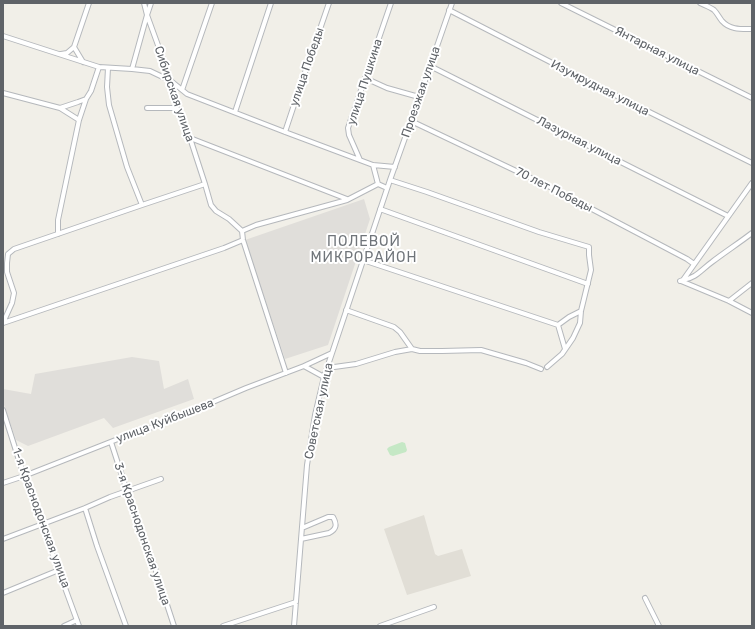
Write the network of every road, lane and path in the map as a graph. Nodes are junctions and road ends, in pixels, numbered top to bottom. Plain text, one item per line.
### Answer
1 (89, 3) edge
2 (144, 3) edge
3 (151, 3) edge
4 (212, 3) edge
5 (271, 3) edge
6 (330, 3) edge
7 (391, 3) edge
8 (452, 3) edge
9 (561, 3) edge
10 (700, 3) edge
11 (449, 10) junction
12 (147, 15) junction
13 (752, 29) edge
14 (3, 36) edge
15 (74, 47) junction
16 (60, 54) junction
17 (83, 62) junction
18 (430, 66) junction
19 (99, 67) junction
20 (108, 68) junction
21 (132, 68) junction
22 (365, 78) junction
23 (170, 81) junction
24 (182, 90) junction
25 (3, 93) edge
26 (420, 97) junction
27 (752, 98) edge
28 (86, 99) junction
29 (60, 108) junction
30 (147, 108) dead end
31 (177, 108) junction
32 (235, 112) junction
33 (79, 120) junction
34 (411, 121) junction
35 (285, 132) junction
36 (190, 138) junction
37 (360, 160) junction
38 (752, 164) edge
39 (373, 165) junction
40 (395, 167) junction
41 (390, 180) junction
42 (752, 183) edge
43 (206, 184) junction
44 (378, 184) junction
45 (387, 188) junction
46 (347, 200) junction
47 (142, 205) junction
48 (380, 210) junction
49 (728, 216) junction
50 (242, 231) junction
51 (752, 233) edge
52 (58, 234) junction
53 (243, 240) junction
54 (363, 260) junction
55 (694, 264) junction
56 (682, 281) junction
57 (588, 284) junction
58 (752, 284) edge
59 (729, 301) junction
60 (346, 310) junction
61 (581, 311) junction
62 (752, 313) edge
63 (3, 323) edge
64 (558, 325) junction
65 (412, 349) junction
66 (565, 349) junction
67 (332, 353) junction
68 (304, 366) junction
69 (547, 367) dead end
70 (328, 368) junction
71 (541, 369) dead end
72 (286, 373) junction
73 (324, 377) junction
74 (3, 410) edge
75 (111, 442) junction
76 (24, 476) junction
77 (161, 479) dead end
78 (3, 483) edge
79 (127, 491) junction
80 (85, 508) junction
81 (42, 524) junction
82 (302, 528) junction
83 (3, 539) edge
84 (301, 539) junction
85 (59, 570) junction
86 (3, 593) edge
87 (645, 598) dead end
88 (296, 602) junction
89 (434, 607) dead end
90 (77, 620) junction
91 (64, 626) edge
92 (80, 626) edge
93 (126, 626) edge
94 (174, 626) edge
95 (223, 626) edge
96 (294, 626) edge
97 (380, 626) edge
98 (660, 626) edge

1 - 15 street
2 - 12 street, Сибирская улица
3 - 12 street
4 - 24 street
5 - 32 street
6 - 35 street, улица Победы
7 - 22 street, улица Пушкина
8 - 11 street, Проезжая улица
9 - 27 street, Янтарная улица
10 - 13 street
11 - 18 street, Проезжая улица
11 - 38 street, Изумрудная улица
12 - 21 street
12 - 23 street, Сибирская улица
14 - 16 street
15 - 16 street
15 - 17 street
16 - 17 street
17 - 19 street
18 - 26 street, Проезжая улица
18 - 49 street, Лазурная улица
19 - 20 street
19 - 28 street
20 - 21 street
20 - 47 street
21 - 23 street
22 - 26 street
22 - 37 street, улица Пушкина
23 - 24 street
23 - 31 street, Сибирская улица
24 - 32 street
25 - 29 street
26 - 34 street, Проезжая улица
28 - 29 street
28 - 33 street
29 - 33 street
30 - 31 street
31 - 36 street, Сибирская улица
32 - 35 street
33 - 52 street
34 - 40 street, Проезжая улица
34 - 55 street, 70 лет Победы
35 - 37 street
36 - 43 street, Сибирская улица
36 - 46 street
37 - 39 street
39 - 40 street
39 - 44 street
40 - 41 street, Проезжая улица
41 - 45 street, Советская улица
41 - 57 street
42 - 49 street
43 - 47 street
43 - 50 street, Сибирская улица
44 - 45 street
44 - 46 street
45 - 48 street, Советская улица
46 - 50 street
47 - 52 street
48 - 54 street, Советская улица
48 - 57 street
49 - 55 street
50 - 53 street
51 - 56 street
52 - 63 street
53 - 63 street
53 - 72 street
54 - 60 street, Советская улица
54 - 64 street
55 - 56 street
56 - 59 street
57 - 61 street
58 - 59 street
59 - 62 street
60 - 65 street
60 - 67 street, Советская улица
61 - 64 street
61 - 66 street
64 - 66 street
65 - 70 street
65 - 71 street
66 - 69 street
67 - 68 street, улица Куйбышева
67 - 70 street, Советская улица
68 - 72 street, улица Куйбышева
68 - 73 street
70 - 73 street, Советская улица
72 - 75 street, улица Куйбышева
73 - 82 street, Советская улица
74 - 76 street, 1-я Краснодонская улица
75 - 76 street, улица Куйбышева
75 - 79 street, 3-я Краснодонская улица
76 - 78 street, улица Куйбышева
76 - 81 street, 1-я Краснодонская улица
77 - 79 street
79 - 80 street
79 - 94 street, 3-я Краснодонская улица
80 - 81 street
80 - 93 street
81 - 83 street
81 - 85 street, 1-я Краснодонская улица
82 - 84 street, Советская улица
82 - 84 street
84 - 88 street, Советская улица
85 - 86 street
85 - 90 street, 1-я Краснодонская улица
87 - 98 street
88 - 95 street
88 - 96 street, Советская улица
89 - 97 street
90 - 91 street
90 - 92 street, 1-я Краснодонская улица

